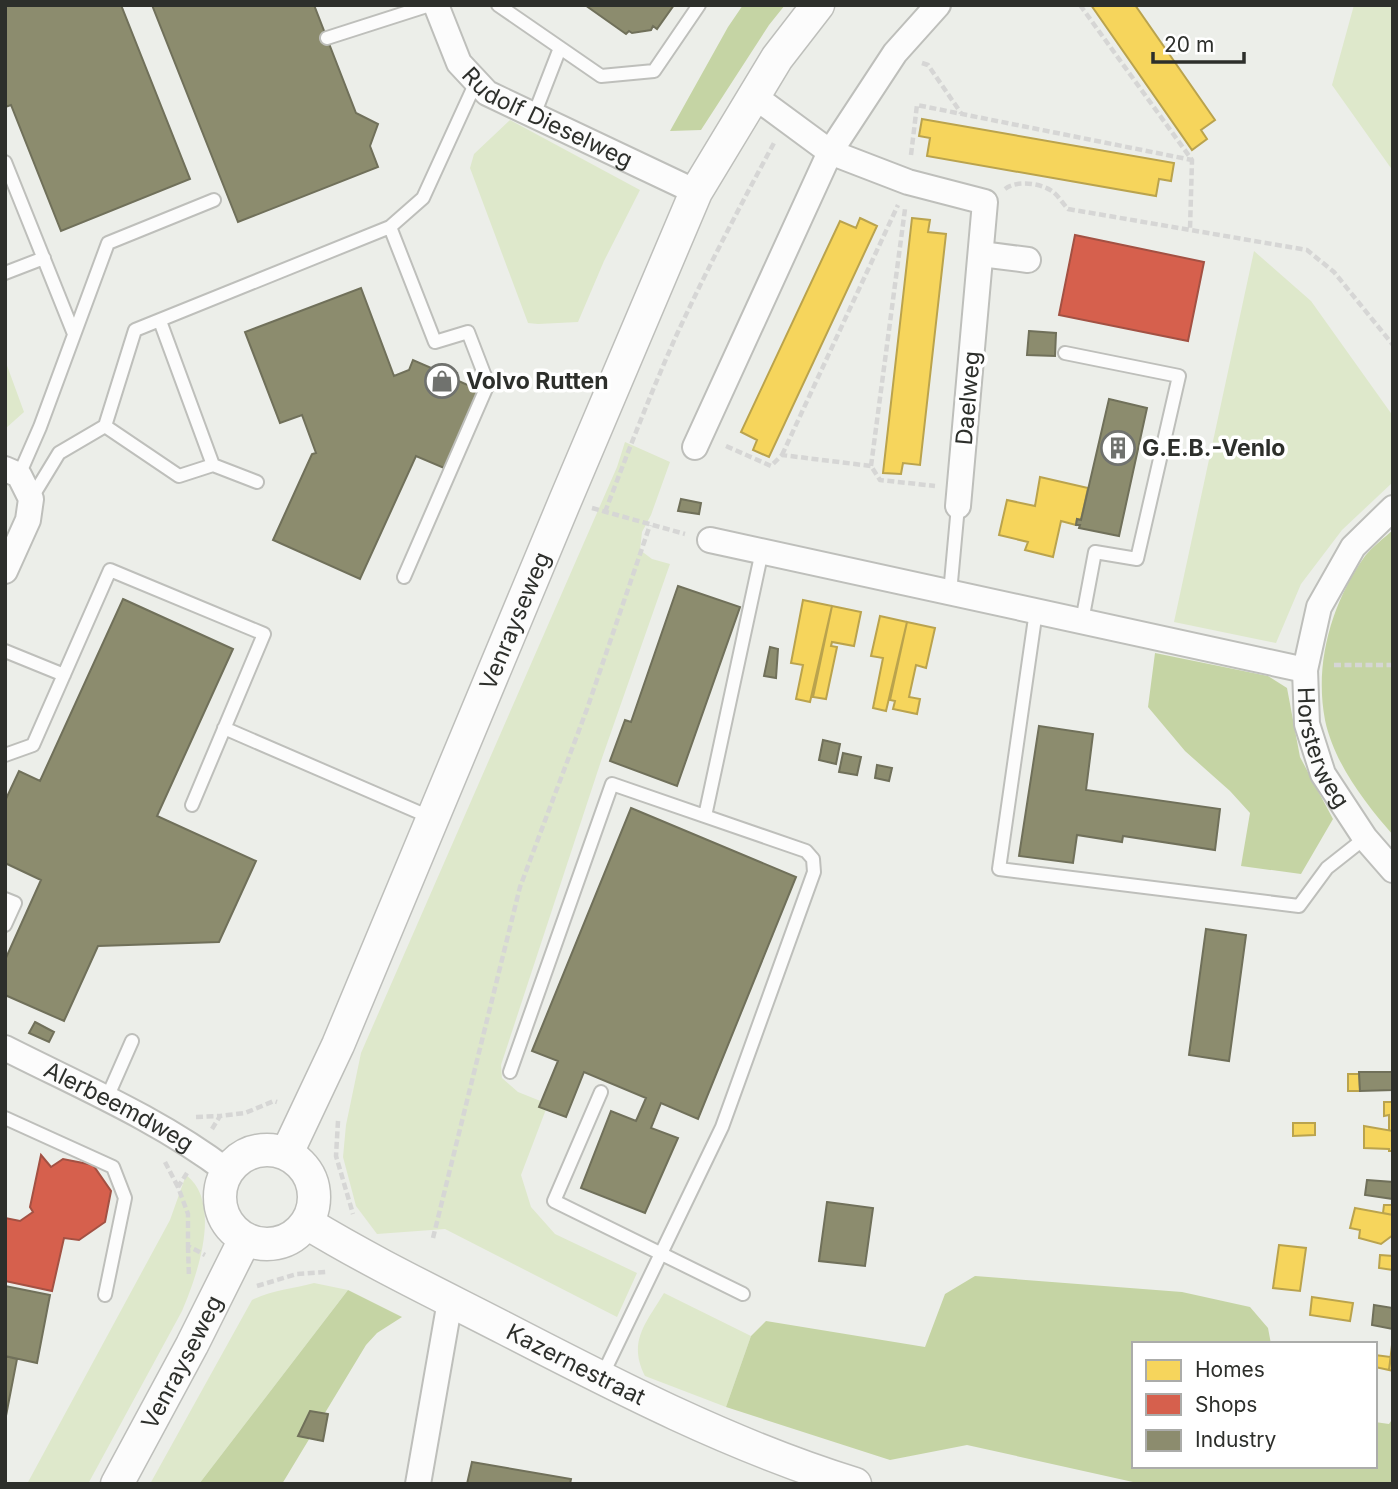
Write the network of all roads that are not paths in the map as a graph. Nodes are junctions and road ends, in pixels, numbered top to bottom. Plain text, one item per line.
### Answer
1 (430, 5) edge
2 (436, 5) edge
3 (498, 5) edge
4 (699, 5) edge
5 (818, 5) edge
6 (938, 5) edge
7 (327, 38) dead end
8 (560, 48) junction
9 (476, 82) junction
10 (754, 96) junction
11 (534, 115) junction
12 (830, 152) junction
13 (5, 162) edge
14 (696, 192) junction
15 (214, 200) dead end
16 (390, 227) junction
17 (981, 254) junction
18 (44, 258) junction
19 (1028, 260) dead end
20 (5, 273) edge
21 (160, 321) junction
22 (74, 334) junction
23 (1065, 353) dead end
24 (105, 426) junction
25 (698, 440) road end
26 (213, 465) junction
27 (12, 472) edge
28 (257, 482) dead end
29 (959, 497) joint
30 (31, 499) junction
31 (1393, 508) edge
32 (710, 540) road end
33 (762, 551) junction
34 (5, 571) edge
35 (404, 578) dead end
36 (950, 593) junction
37 (1036, 611) junction
38 (1082, 621) junction
39 (5, 651) edge
40 (1305, 670) junction
41 (64, 675) junction
42 (225, 728) junction
43 (5, 755) edge
44 (192, 806) dead end
45 (705, 816) junction
46 (432, 818) junction
47 (1365, 838) junction
48 (1393, 870) edge
49 (5, 899) edge
50 (5, 925) edge
51 (132, 1041) dead end
52 (5, 1048) edge
53 (510, 1072) dead end
54 (601, 1092) dead end
55 (106, 1100) junction
56 (5, 1118) edge
57 (287, 1153) junction
58 (227, 1171) junction
59 (307, 1223) junction
60 (245, 1239) junction
61 (662, 1254) junction
62 (105, 1294) dead end
63 (743, 1294) dead end
64 (450, 1301) junction
65 (601, 1378) junction
66 (117, 1484) edge
67 (418, 1484) edge
68 (855, 1484) edge

1 - 7 lane
2 - 9 street, Rudolf Dieselweg
3 - 8 lane
4 - 8 lane
5 - 10 street, Venrayseweg
6 - 12 street
8 - 11 lane
9 - 11 street, Rudolf Dieselweg
9 - 16 lane
10 - 12 street
10 - 14 street, Venrayseweg
11 - 14 street, Rudolf Dieselweg
12 - 17 street, Daelweg
12 - 25 street
13 - 18 lane
14 - 46 street, Venrayseweg
15 - 22 lane
16 - 21 lane
16 - 35 lane
17 - 19 street
17 - 29 street, Daelweg
18 - 20 lane
18 - 22 lane
21 - 24 lane
21 - 26 lane
22 - 27 lane
23 - 38 lane
24 - 26 lane
24 - 30 lane
26 - 28 lane
27 - 30 street
29 - 36 lane, Daelweg
30 - 34 street
31 - 40 street, Horsterweg
32 - 33 street
33 - 36 street
33 - 45 lane
36 - 37 street
37 - 38 street
37 - 47 lane
38 - 40 street
39 - 41 lane
40 - 47 street, Horsterweg
41 - 42 lane
41 - 43 lane
42 - 44 lane
42 - 46 lane
45 - 53 lane
45 - 61 lane
46 - 57 street, Venrayseweg
47 - 48 street, Horsterweg
49 - 50 lane
51 - 55 lane
52 - 55 street, Alerbeemdweg
54 - 61 lane
55 - 58 street, Alerbeemdweg
56 - 62 lane
57 - 58 street
57 - 59 street
58 - 60 street
59 - 60 street
59 - 64 street, Kazernestraat
60 - 66 street, Venrayseweg
61 - 63 lane
61 - 65 lane
64 - 65 street, Kazernestraat
64 - 67 street
65 - 68 street, Kazernestraat

